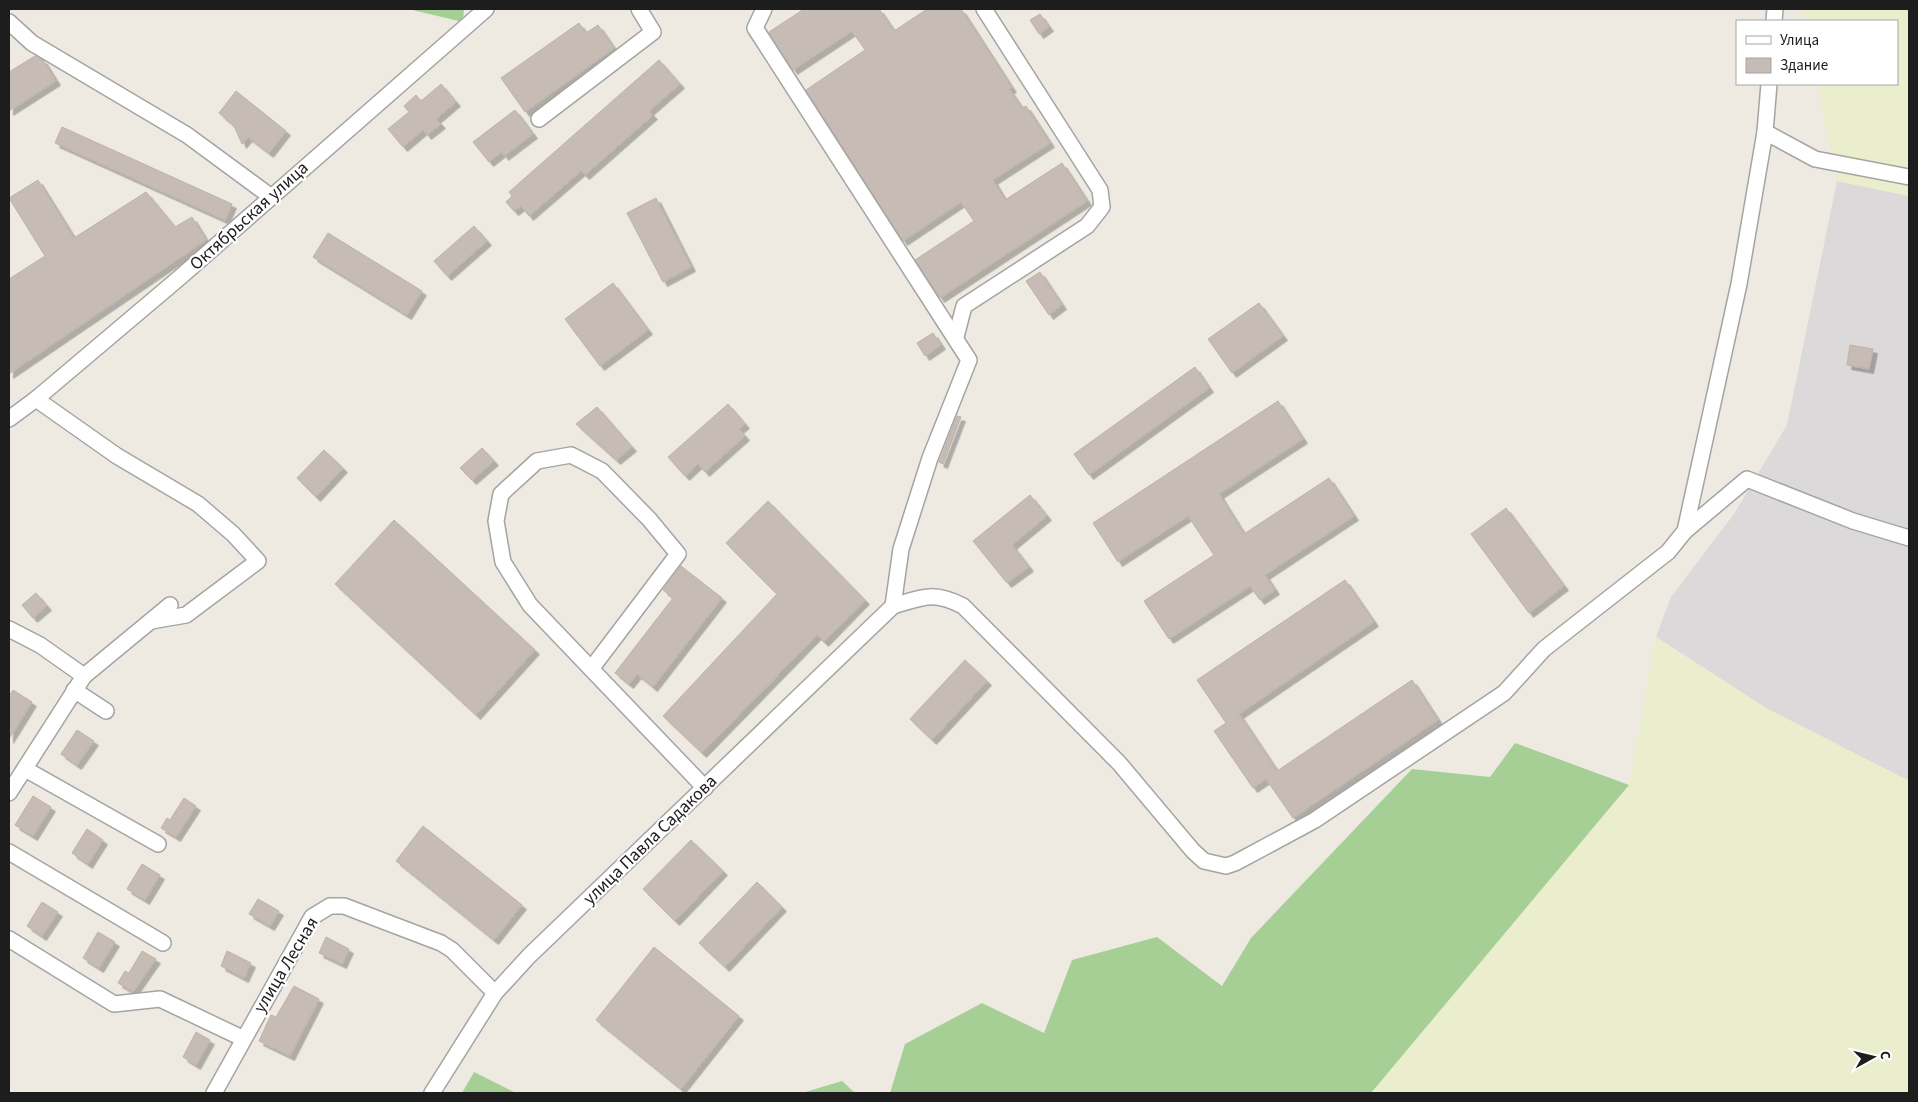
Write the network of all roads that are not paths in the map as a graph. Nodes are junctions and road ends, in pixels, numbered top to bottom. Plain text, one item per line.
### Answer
1 (486, 9) edge
2 (639, 9) edge
3 (764, 9) edge
4 (984, 9) edge
5 (9, 22) edge
6 (1769, 85) edge
7 (539, 119) dead end
8 (1765, 132) junction
9 (1909, 178) edge
10 (270, 196) junction
11 (956, 337) junction
12 (36, 399) junction
13 (9, 419) edge
14 (1686, 531) junction
15 (1909, 538) edge
16 (170, 605) dead end
17 (893, 606) junction
18 (151, 621) junction
19 (9, 629) edge
20 (591, 669) junction
21 (84, 676) junction
22 (74, 690) junction
23 (106, 711) dead end
24 (25, 770) junction
25 (705, 788) junction
26 (9, 793) edge
27 (158, 844) dead end
28 (9, 852) edge
29 (9, 939) edge
30 (163, 943) dead end
31 (495, 993) junction
32 (242, 1038) junction
33 (214, 1093) edge
34 (432, 1093) edge

1 - 10 street, Октябрьская улица
2 - 7 street
3 - 11 street
4 - 11 street
5 - 10 street
6 - 8 street
8 - 9 street
8 - 14 street
10 - 12 street, Октябрьская улица
11 - 17 street
12 - 13 street, Октябрьская улица
12 - 18 street
14 - 15 street
14 - 17 street
16 - 18 street
17 - 25 street, улица Павла Садакова
18 - 21 street
19 - 21 street
20 - 20 street
20 - 25 street
21 - 22 street
22 - 23 street
22 - 24 street
24 - 26 street
24 - 27 street
25 - 31 street, улица Павла Садакова
28 - 30 street
29 - 32 street
31 - 32 street, улица Лесная
31 - 34 street, улица Павла Садакова
32 - 33 street, улица Лесная

